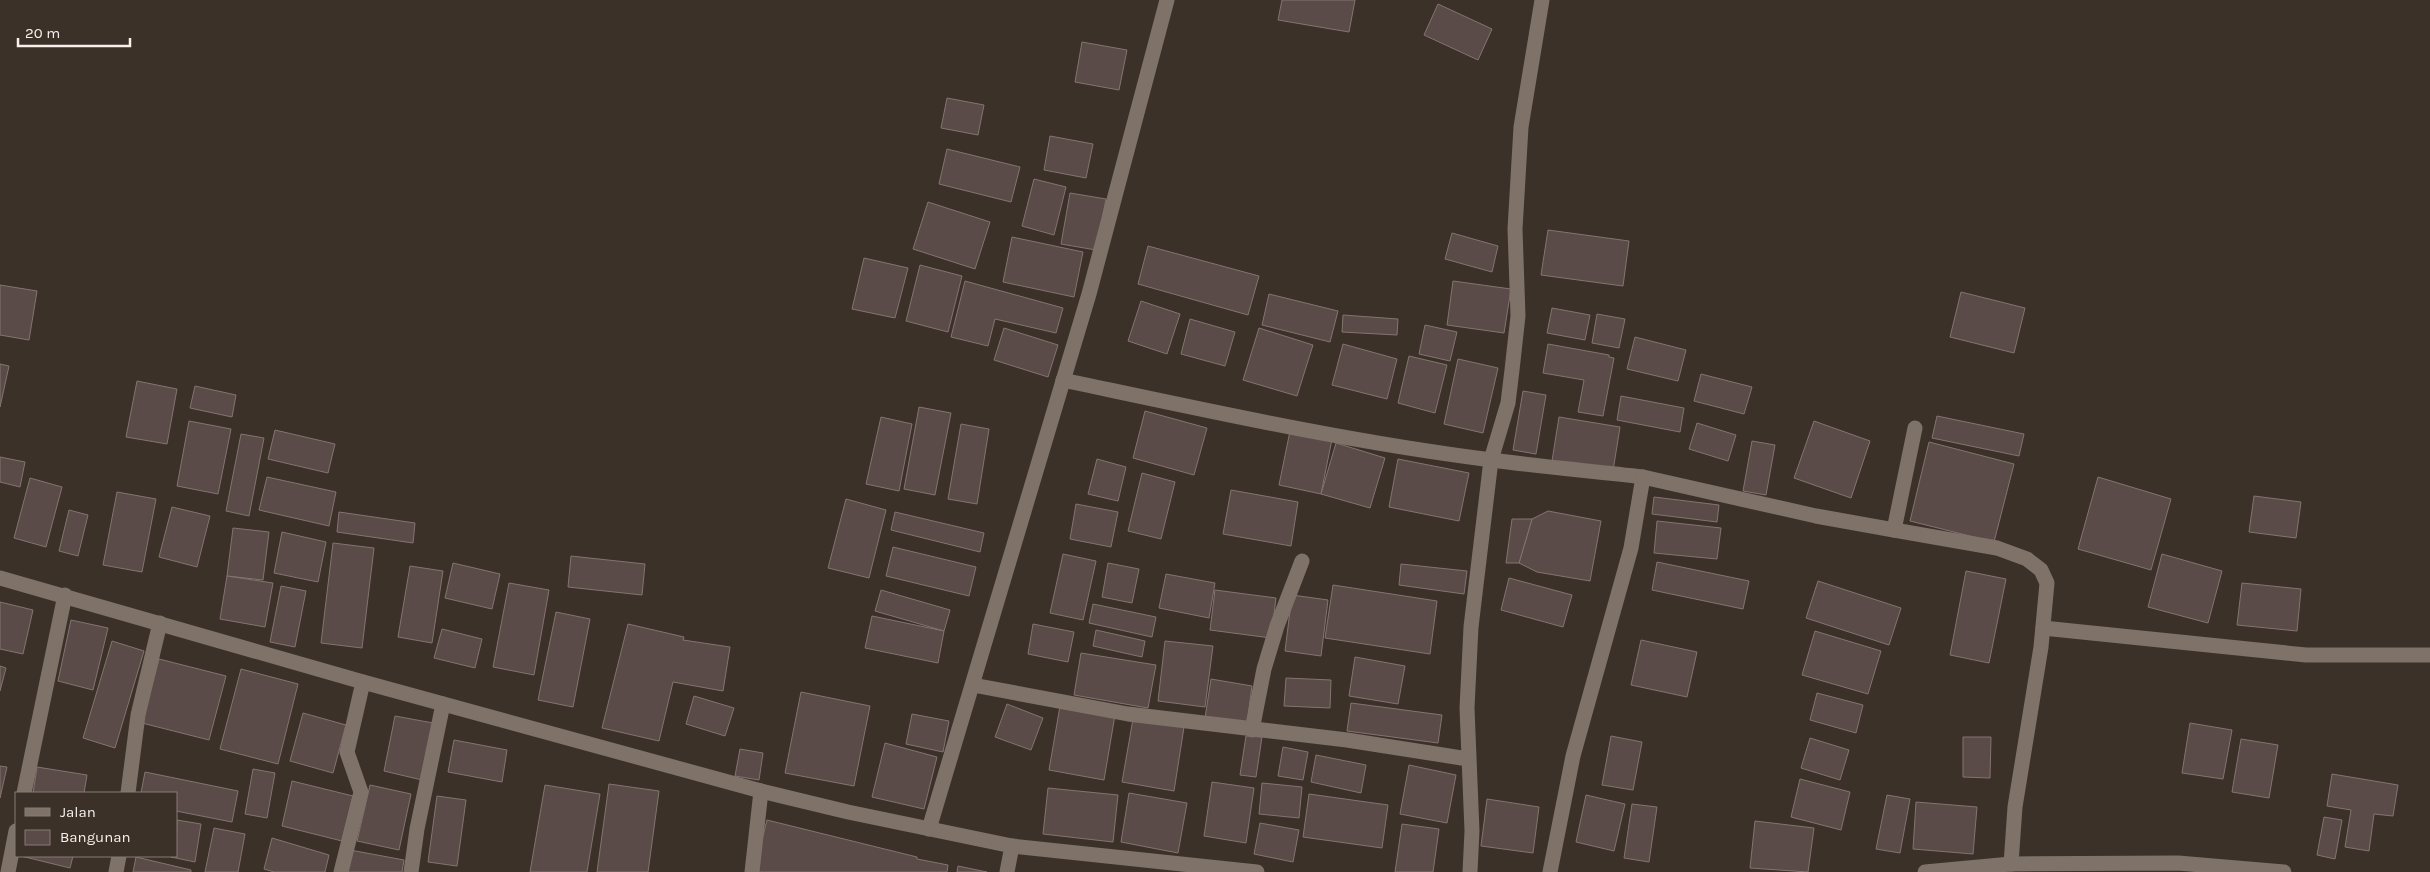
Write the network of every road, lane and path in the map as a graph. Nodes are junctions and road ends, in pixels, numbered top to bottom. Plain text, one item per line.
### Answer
1 (1167, 0) edge
2 (1542, 0) edge
3 (1063, 380) junction
4 (1915, 428) dead end
5 (1492, 460) junction
6 (1642, 477) junction
7 (1894, 530) junction
8 (1302, 562) dead end
9 (0, 578) edge
10 (65, 595) junction
11 (160, 623) junction
12 (2043, 628) junction
13 (2430, 655) edge
14 (363, 682) junction
15 (973, 684) junction
16 (443, 704) junction
17 (1252, 730) junction
18 (1468, 759) junction
19 (761, 791) junction
20 (24, 792) edge
21 (128, 792) edge
22 (929, 829) junction
23 (15, 836) edge
24 (1012, 846) junction
25 (118, 857) edge
26 (2011, 864) junction
27 (8, 872) edge
28 (116, 872) edge
29 (341, 872) edge
30 (411, 872) edge
31 (752, 872) edge
32 (1007, 872) edge
33 (1257, 872) edge
34 (1470, 872) edge
35 (1550, 872) edge
36 (1925, 872) edge
37 (2284, 872) edge

1 - 3 street
2 - 5 street
3 - 5 street
3 - 15 street
4 - 7 street
5 - 6 street
5 - 18 street
6 - 7 street
6 - 35 street
7 - 12 street
8 - 17 street
9 - 10 street
10 - 11 street
10 - 20 street
11 - 14 street
11 - 21 street
12 - 13 street
12 - 26 street
14 - 16 street
14 - 29 street
15 - 17 street
15 - 22 street
16 - 19 street
16 - 30 street
17 - 18 street
18 - 34 street
19 - 22 street
19 - 31 street
22 - 24 street
23 - 27 street
24 - 32 street
24 - 33 street
25 - 28 street
26 - 36 street
26 - 37 street

